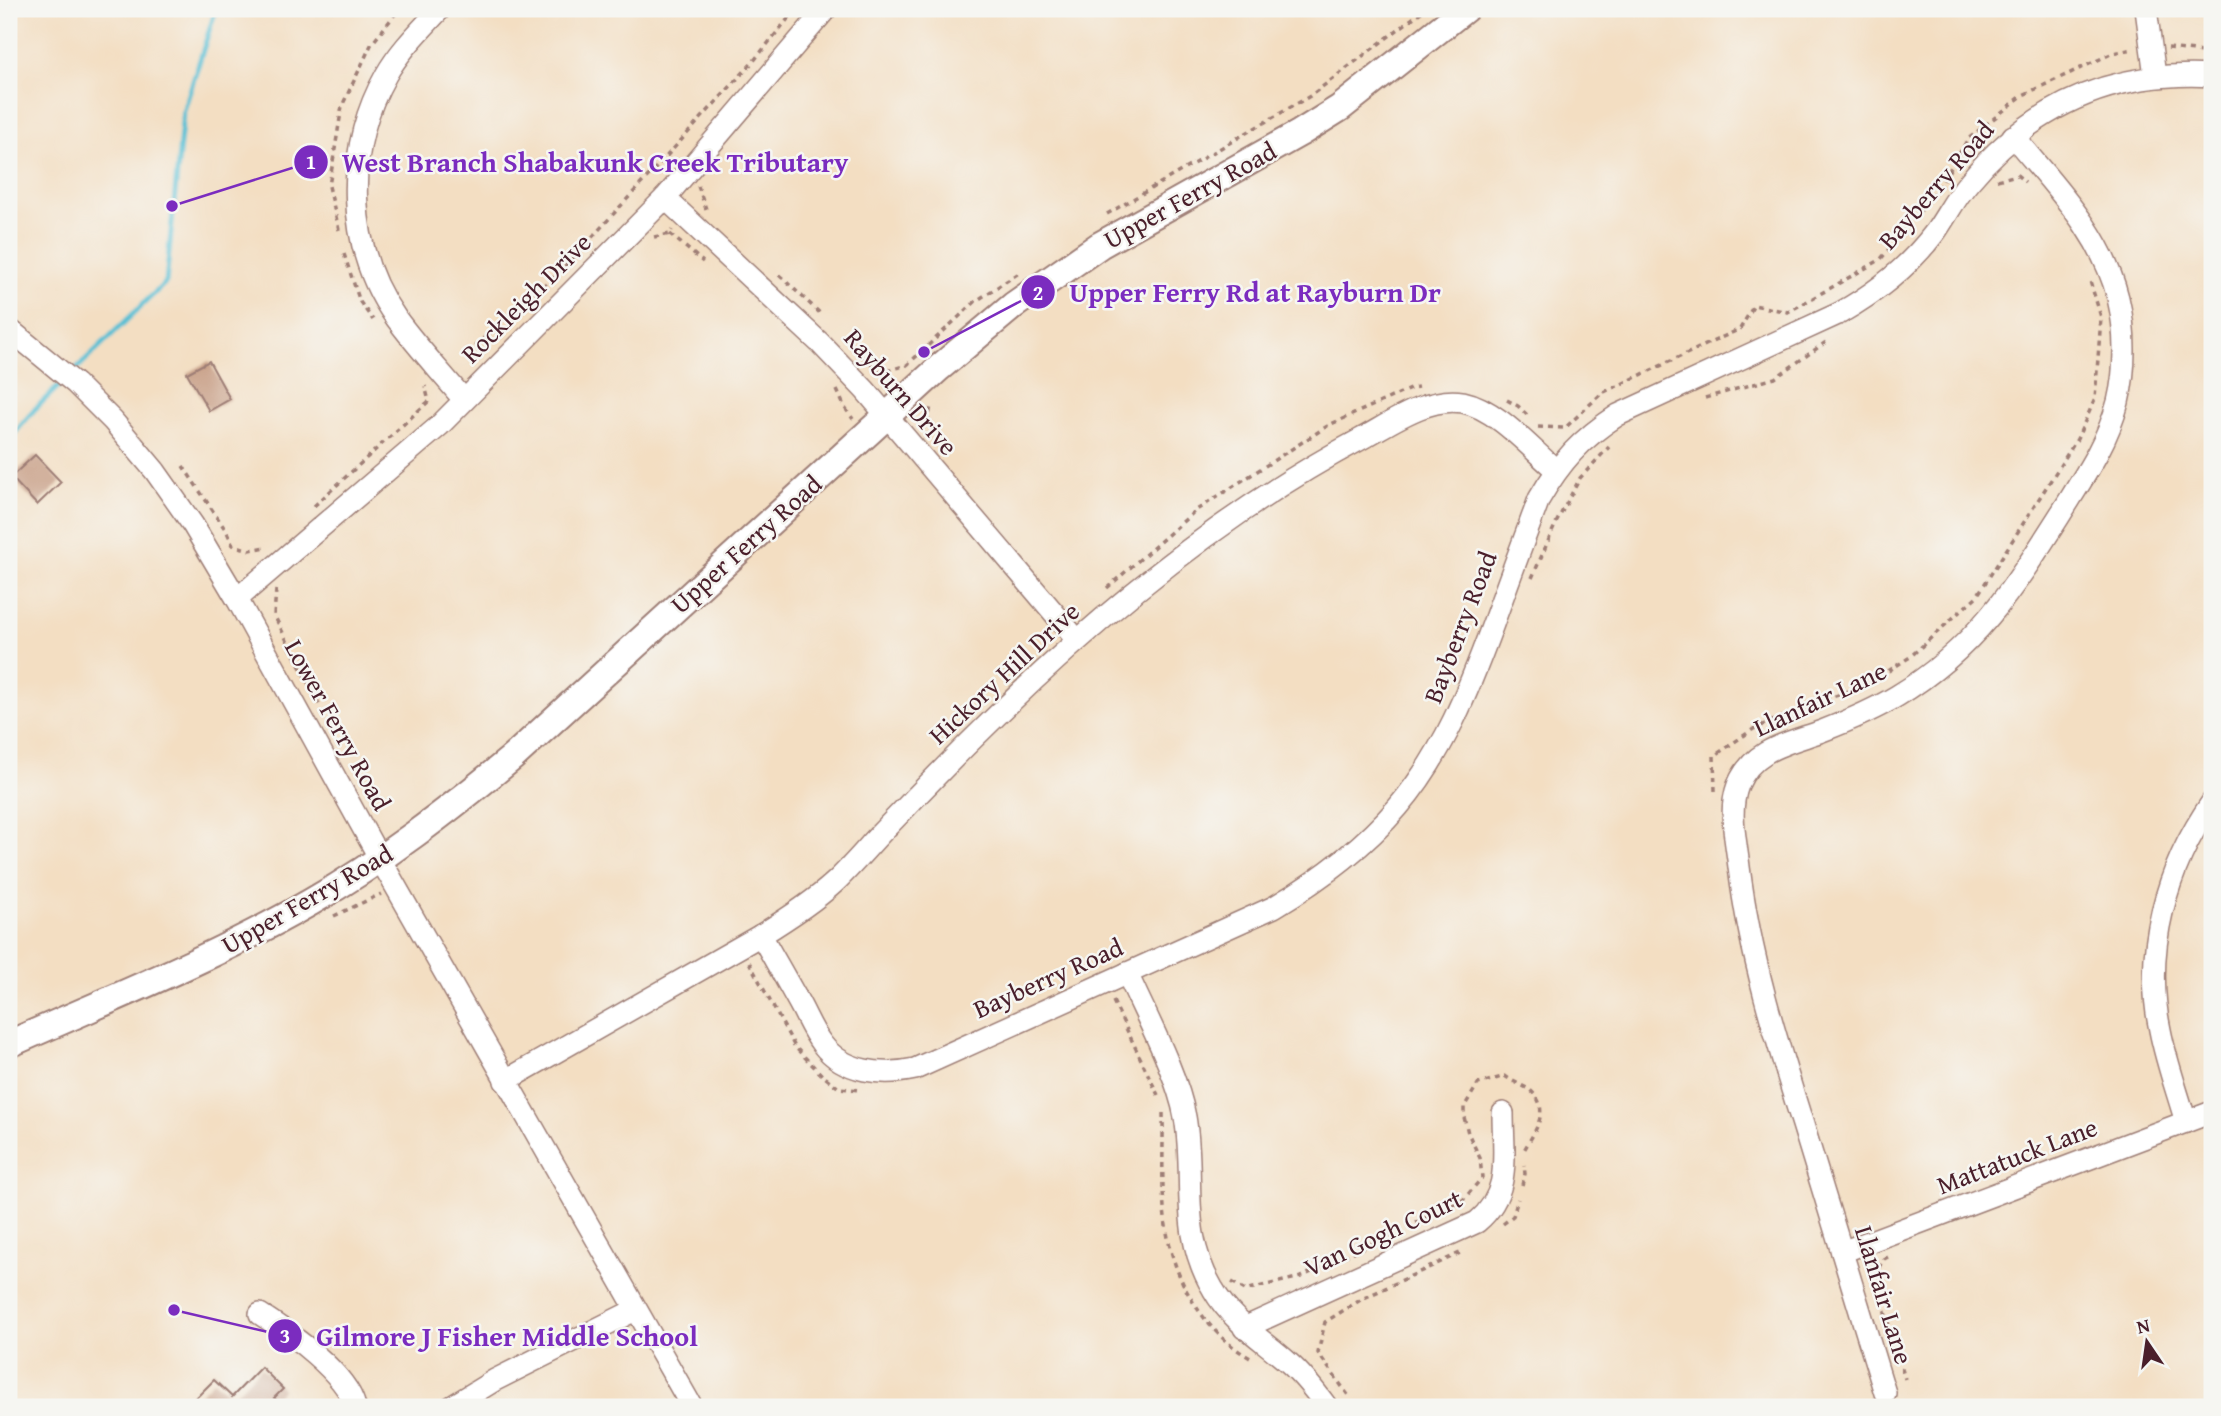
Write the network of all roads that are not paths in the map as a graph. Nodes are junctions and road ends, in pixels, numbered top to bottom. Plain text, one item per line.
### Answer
1 (440, 9) edge
2 (826, 9) edge
3 (1465, 9) edge
4 (2146, 9) edge
5 (2154, 76) junction
6 (2212, 76) edge
7 (2013, 136) junction
8 (665, 198) junction
9 (9, 329) edge
10 (464, 400) junction
11 (887, 416) junction
12 (1556, 470) junction
13 (237, 598) junction
14 (1077, 640) junction
15 (2212, 802) edge
16 (380, 859) junction
17 (761, 935) junction
18 (1127, 973) junction
19 (9, 1044) edge
20 (505, 1081) junction
21 (2212, 1112) edge
22 (1503, 1114) dead end
23 (2186, 1122) junction
24 (1842, 1252) junction
25 (635, 1310) junction
26 (260, 1314) dead end
27 (1244, 1328) junction
28 (495, 1380) junction
29 (1885, 1393) dead end
30 (355, 1407) edge
31 (451, 1407) edge
32 (473, 1407) edge
33 (692, 1407) edge
34 (1327, 1407) edge

1 - 10 street
2 - 8 street, Rockleigh Drive
3 - 11 main road, Upper Ferry Road
4 - 5 street
5 - 6 street, Bayberry Road
5 - 7 street, Bayberry Road
7 - 12 street, Bayberry Road
7 - 24 street, Llanfair Lane
8 - 10 street, Rockleigh Drive
8 - 11 street, Rayburn Drive
9 - 13 street, Lower Ferry Road
10 - 13 street, Rockleigh Drive
11 - 14 street, Rayburn Drive
11 - 16 main road, Upper Ferry Road
12 - 14 street, Hickory Hill Drive
12 - 18 street, Bayberry Road
13 - 16 street, Lower Ferry Road
14 - 17 street, Hickory Hill Drive
15 - 23 street
16 - 19 main road, Upper Ferry Road
16 - 20 street, Lower Ferry Road
17 - 18 street, Bayberry Road
17 - 20 street, Hickory Hill Drive
18 - 27 street
20 - 25 street, Lower Ferry Road
21 - 23 street, Mattatuck Lane
22 - 27 street, Van Gogh Court
23 - 24 street, Mattatuck Lane
24 - 29 street, Llanfair Lane
25 - 28 street
25 - 33 street, Lower Ferry Road
26 - 30 street
27 - 34 street
28 - 31 street
28 - 32 street

